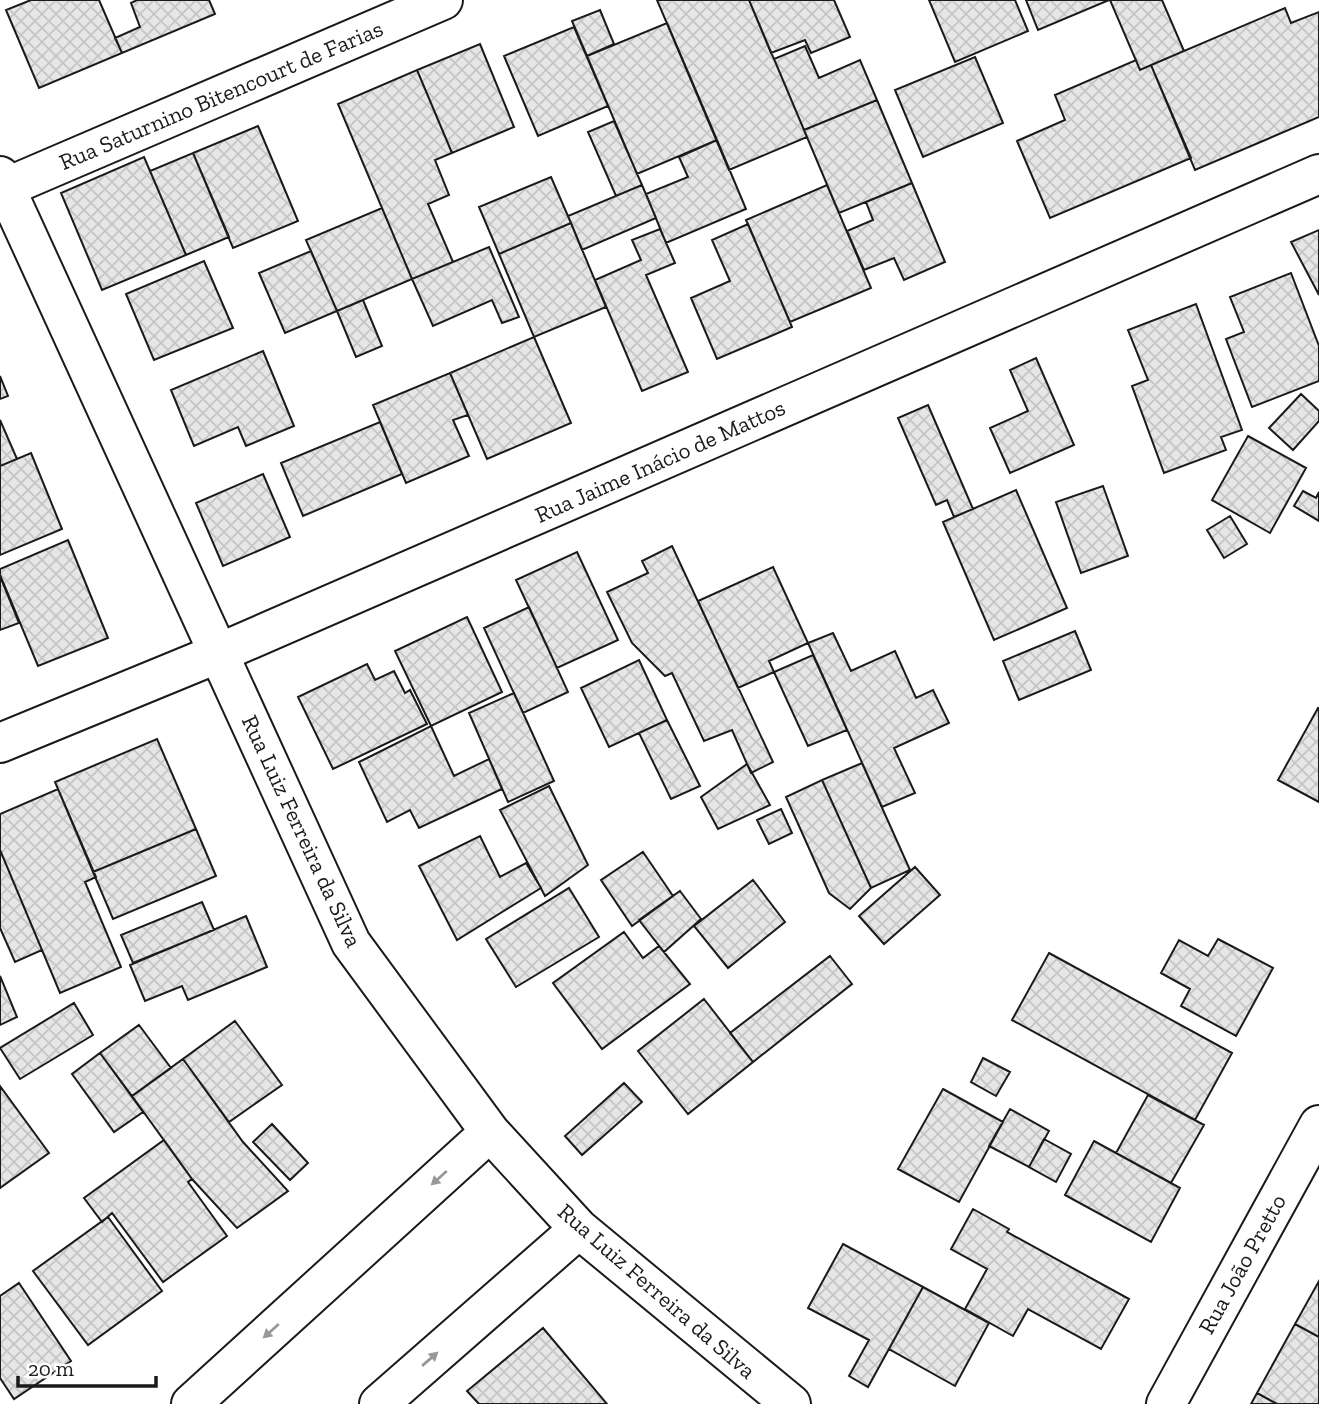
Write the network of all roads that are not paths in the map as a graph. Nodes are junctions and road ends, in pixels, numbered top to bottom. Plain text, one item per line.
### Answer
1 (443, 0) edge
2 (1319, 174) edge
3 (2, 185) edge
4 (219, 653) junction
5 (0, 743) edge
6 (1319, 1125) edge
7 (490, 1132) junction
8 (579, 1229) junction
9 (191, 1404) edge
10 (379, 1404) edge
11 (791, 1404) edge
12 (1166, 1404) edge

1 - 3 street, Rua Saturnino Bitencourt de Farias
2 - 4 street, Rua Jaime Inácio de Mattos
3 - 4 street, Rua Luiz Ferreira da Silva
4 - 5 street, Rua Jaime Inácio de Mattos
4 - 7 street, Rua Luiz Ferreira da Silva
6 - 12 street, Rua João Pretto
7 - 8 street, Rua Luiz Ferreira da Silva
7 -> 9 street
10 -> 8 street
8 - 11 street, Rua Luiz Ferreira da Silva

